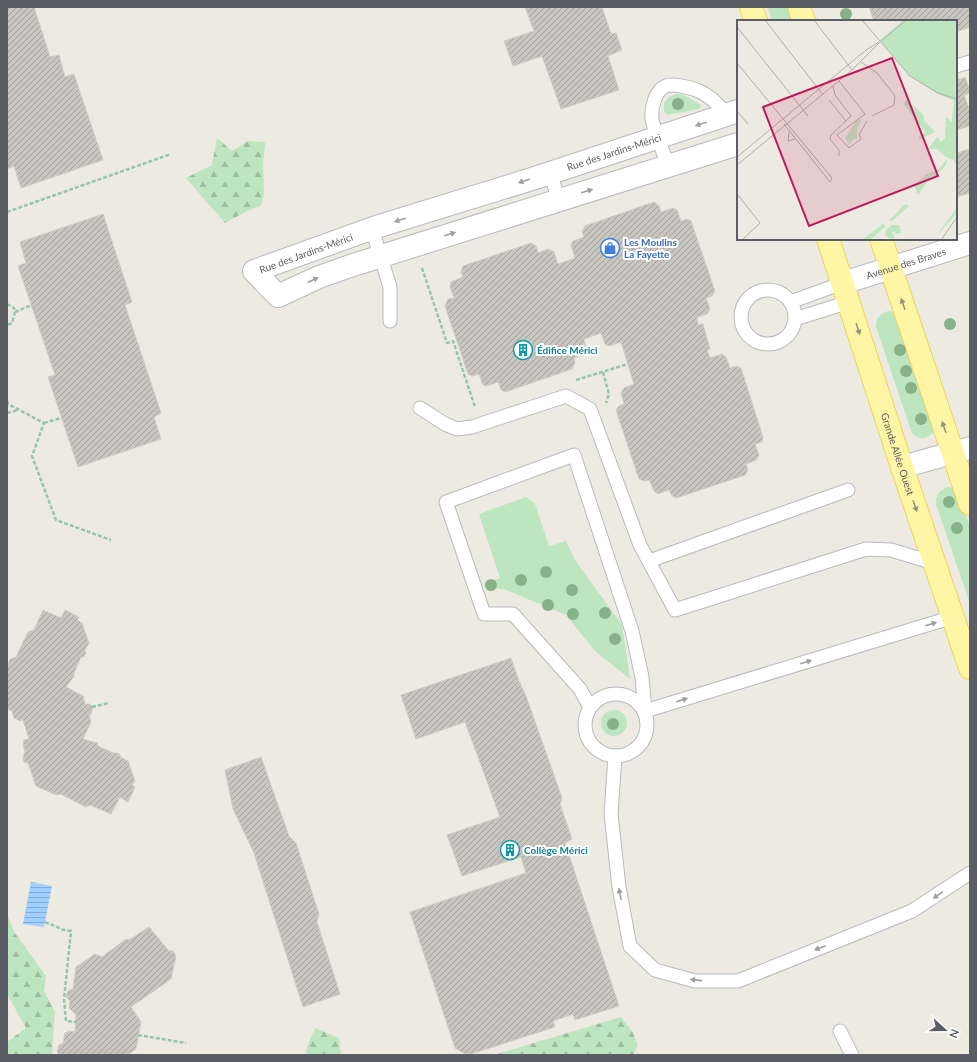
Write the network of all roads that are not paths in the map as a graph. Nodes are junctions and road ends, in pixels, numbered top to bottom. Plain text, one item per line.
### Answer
1 (751, 7) edge
2 (799, 7) edge
3 (756, 20) edge
4 (804, 20) edge
5 (970, 62) edge
6 (957, 66) edge
7 (733, 113) edge
8 (658, 138) junction
9 (737, 144) edge
10 (668, 166) junction
11 (550, 173) junction
12 (559, 200) junction
13 (372, 229) junction
14 (828, 240) edge
15 (880, 240) edge
16 (970, 243) edge
17 (380, 256) junction
18 (891, 268) junction
19 (846, 293) junction
20 (790, 302) junction
21 (795, 319) junction
22 (390, 321) dead end
23 (420, 408) dead end
24 (962, 451) edge
25 (902, 466) junction
26 (848, 490) dead end
27 (970, 504) edge
28 (649, 561) junction
29 (934, 563) junction
30 (953, 617) junction
31 (970, 668) edge
32 (590, 707) junction
33 (645, 711) junction
34 (615, 756) junction
35 (970, 873) edge
36 (840, 1032) dead end
37 (852, 1055) edge

1 - 3 main road
2 - 4 main road
5 - 6 lane
7 -> 8 street, Rue des Jardins-Mérici
7 - 8 lane
8 - 10 lane
8 - 11 street, Rue des Jardins-Mérici
9 - 10 street, Rue des Jardins-Mérici
12 -> 10 street, Rue des Jardins-Mérici
11 - 12 lane
11 -> 13 street, Rue des Jardins-Mérici
17 -> 12 street, Rue des Jardins-Mérici
13 - 17 lane
13 -> 17 street, Rue des Jardins-Mérici
14 - 19 main road, Grande Allée Ouest
15 - 18 main road
16 - 18 street, Avenue des Braves
17 - 22 lane
18 - 19 street, Avenue des Braves
24 -> 18 main road
19 - 20 lane
19 - 21 lane
19 -> 25 main road, Grande Allée Ouest
20 - 21 lane
20 - 21 lane
23 - 28 lane
24 - 25 street
24 - 27 main road
25 -> 29 main road, Grande Allée Ouest
26 - 28 lane
28 - 29 lane
29 - 30 main road, Grande Allée Ouest
30 - 31 main road, Grande Allée Ouest
33 -> 30 lane
32 - 33 lane
32 - 33 lane
32 - 34 lane
33 - 34 lane
35 -> 34 lane
36 - 37 lane

